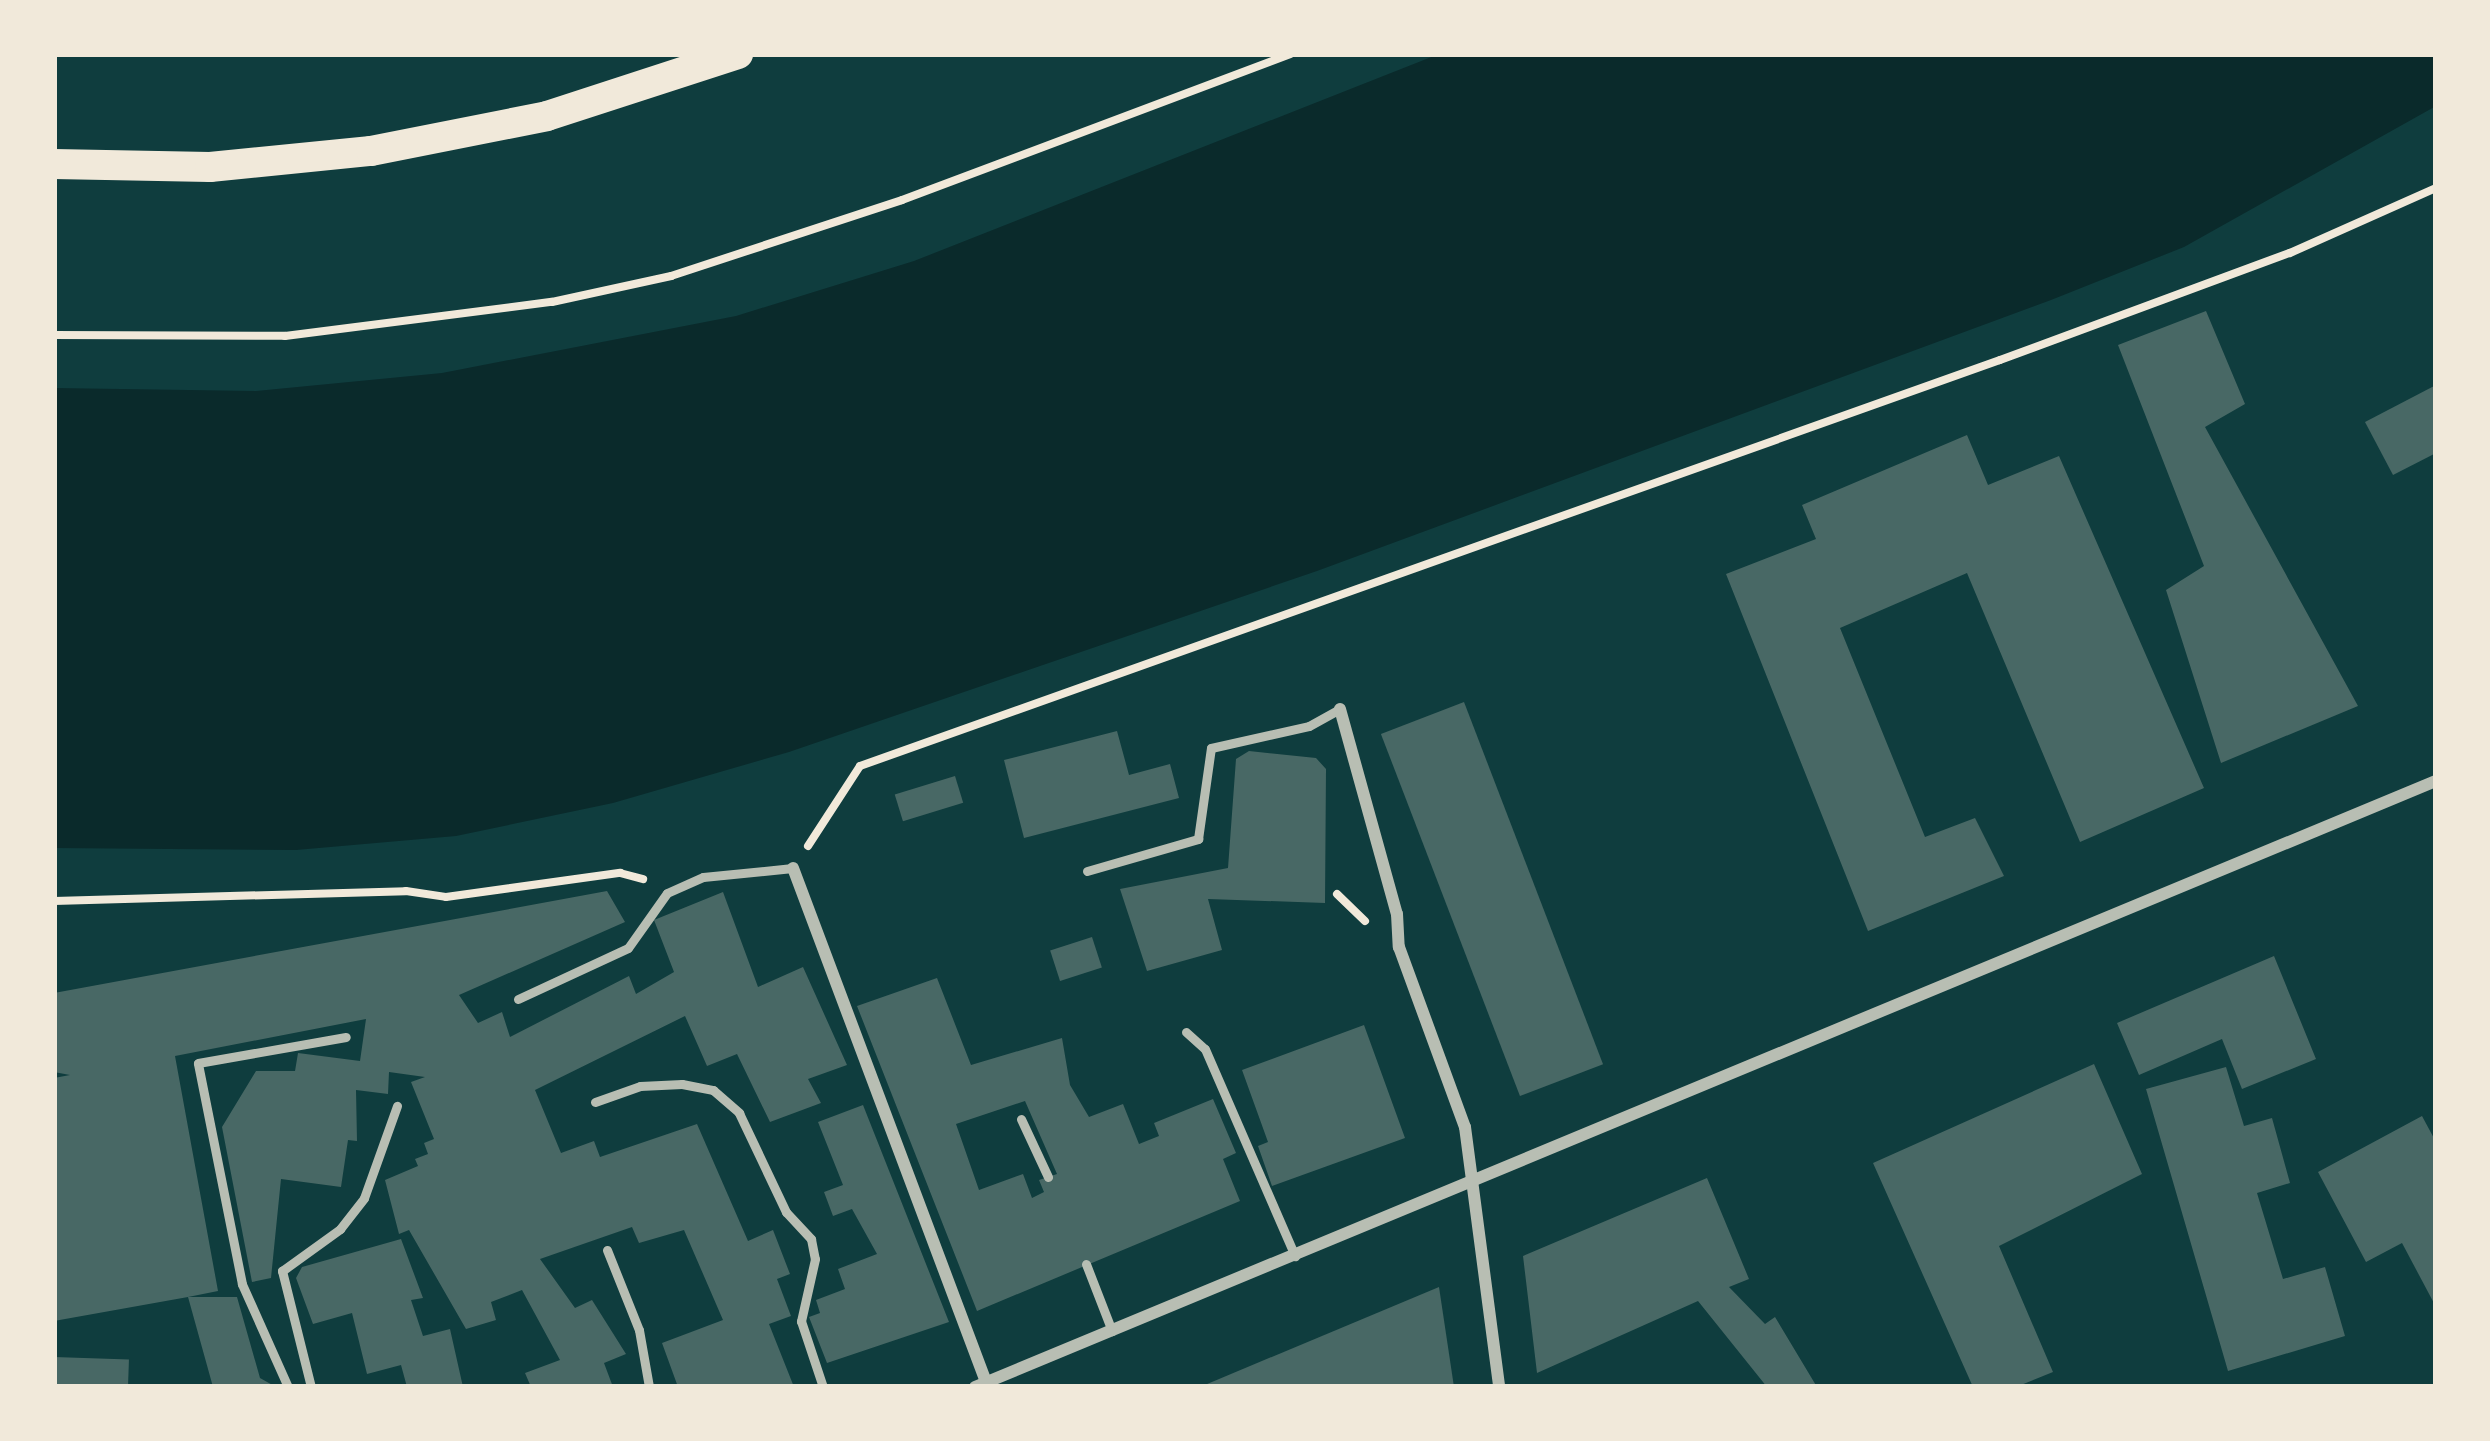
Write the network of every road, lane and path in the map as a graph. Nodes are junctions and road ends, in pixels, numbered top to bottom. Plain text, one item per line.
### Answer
1 (738, 54) edge
2 (1290, 54) edge
3 (54, 164) edge
4 (2436, 188) edge
5 (54, 335) edge
6 (1340, 709) joint
7 (2436, 781) edge
8 (794, 868) junction
9 (1087, 871) dead end
10 (667, 893) junction
11 (1337, 894) dead end
12 (54, 901) edge
13 (1366, 922) dead end
14 (518, 999) dead end
15 (1186, 1032) dead end
16 (346, 1037) dead end
17 (596, 1102) dead end
18 (397, 1106) dead end
19 (1021, 1119) dead end
20 (1048, 1178) dead end
21 (1474, 1182) junction
22 (607, 1250) dead end
23 (1295, 1256) junction
24 (1086, 1264) dead end
25 (1112, 1331) junction
26 (981, 1385) edge
27 (288, 1387) edge
28 (311, 1387) edge
29 (649, 1387) edge
30 (823, 1387) edge
31 (1499, 1387) edge

1 - 3 main road
2 - 5 path
4 - 8 path
6 - 9 lane
6 - 21 street
7 - 21 street
8 - 10 lane
8 - 26 street
10 - 12 path
10 - 14 lane
11 - 13 path
15 - 23 lane
16 - 27 lane
17 - 30 lane
18 - 28 lane
19 - 20 lane
21 - 23 street
21 - 31 street
22 - 29 lane
23 - 25 street
24 - 25 lane
25 - 26 street

